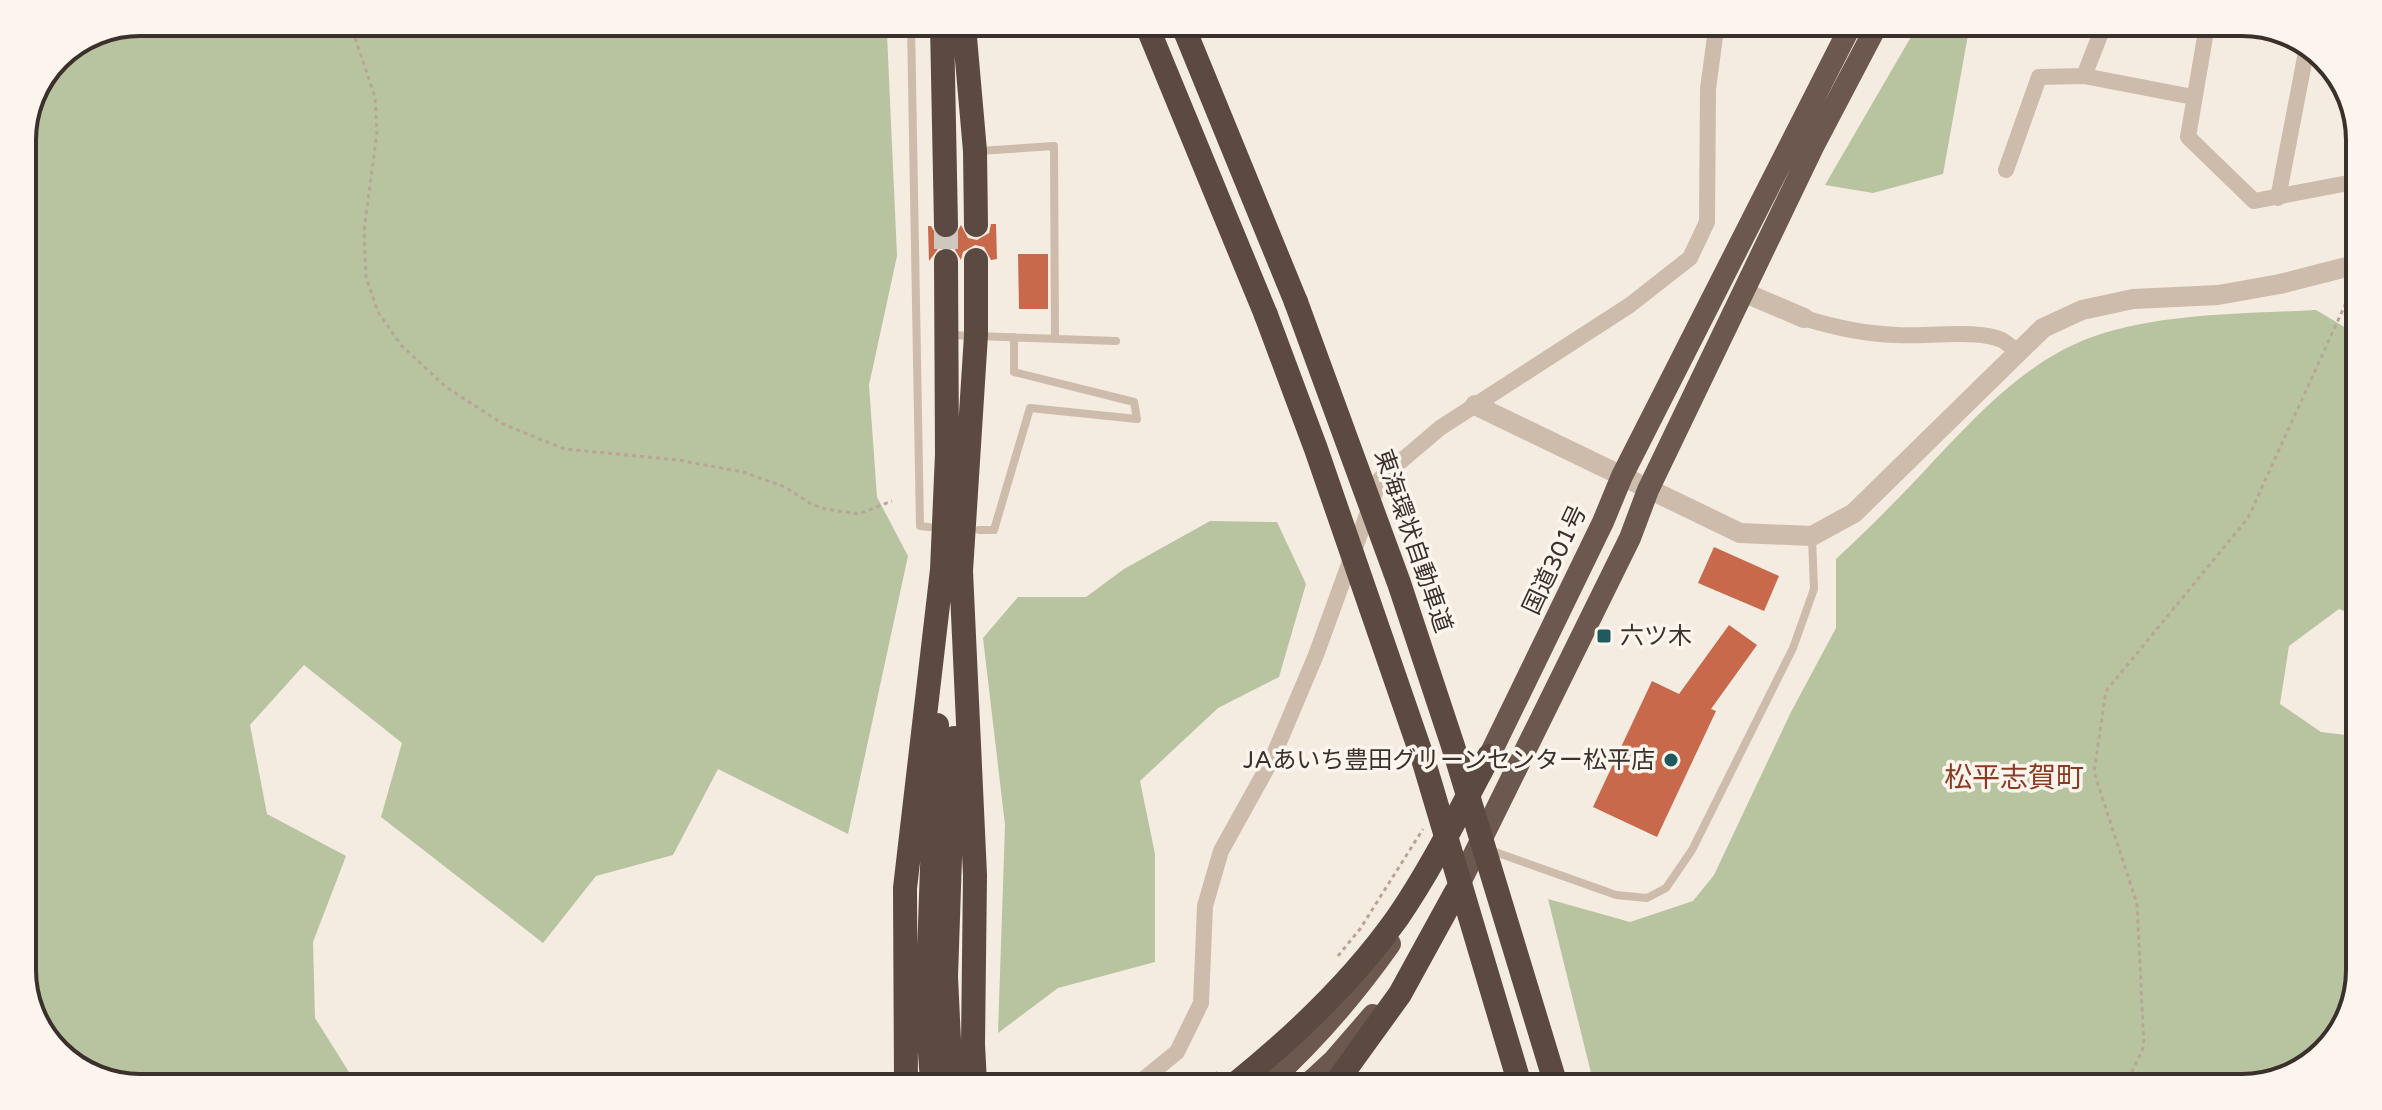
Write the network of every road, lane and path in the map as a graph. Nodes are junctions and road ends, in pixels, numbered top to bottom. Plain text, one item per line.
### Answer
1 (355, 36) edge
2 (911, 36) edge
3 (942, 36) edge
4 (965, 36) edge
5 (1151, 36) edge
6 (1715, 36) edge
7 (1845, 36) edge
8 (1871, 36) edge
9 (2100, 36) edge
10 (2205, 36) edge
11 (1188, 37) edge
12 (2305, 57) edge
13 (2084, 76) junction
14 (2193, 97) junction
15 (975, 151) junction
16 (2006, 170) dead end
17 (2346, 184) edge
18 (2278, 198) junction
19 (946, 225) tunnel mouth
20 (976, 225) tunnel mouth
21 (976, 260) dead end
22 (946, 261) tunnel mouth
23 (2346, 267) edge
24 (1743, 292) junction
25 (2346, 307) edge
26 (1804, 318) joint
27 (946, 335) junction
28 (976, 335) junction
29 (1014, 337) junction
30 (1055, 338) junction
31 (1116, 341) dead end
32 (2017, 351) junction
33 (1475, 405) junction
34 (1622, 476) junction
35 (1648, 490) junction
36 (892, 501) dead end
37 (929, 527) dead end
38 (979, 530) dead end
39 (1812, 536) junction
40 (952, 571) junction
41 (1489, 756) junction
42 (1429, 830) dead end
43 (1479, 845) junction
44 (1456, 892) junction
45 (1336, 959) dead end
46 (906, 1074) edge
47 (931, 1074) edge
48 (951, 1074) edge
49 (975, 1074) edge
50 (1150, 1074) edge
51 (1233, 1074) edge
52 (1277, 1074) edge
53 (1319, 1074) edge
54 (1342, 1074) edge
55 (1517, 1074) edge
56 (1553, 1074) edge
57 (2131, 1074) edge

1 - 36 path
2 - 37 lane
3 - 19 highway
4 - 15 highway
5 - 55 highway, bridge
6 - 33 street
7 - 34 highway, 国道301号
8 - 24 highway
9 - 13 street
10 - 14 street
11 - 56 highway, 東海環状自動車道, bridge
12 - 18 street
13 - 14 street
13 - 16 street
14 - 18 street
15 - 20 highway
15 - 30 lane
17 - 18 street
21 - 28 highway
22 - 27 highway
23 - 32 street
24 - 26 street
24 - 35 highway
25 - 57 path
26 - 32 street
27 - 28 lane
27 - 40 highway
28 - 29 lane
28 - 40 highway
29 - 30 lane
29 - 38 lane
30 - 31 lane
32 - 39 street
33 - 34 street
33 - 50 street
34 - 35 street
34 - 41 highway, 国道301号
35 - 39 street
35 - 43 highway
39 - 43 lane
40 - 46 highway
40 - 47 highway
40 - 48 highway
40 - 49 highway
41 - 51 highway
41 - 52 highway, 国道301号
42 - 45 path
43 - 44 highway
44 - 53 highway
44 - 54 highway

